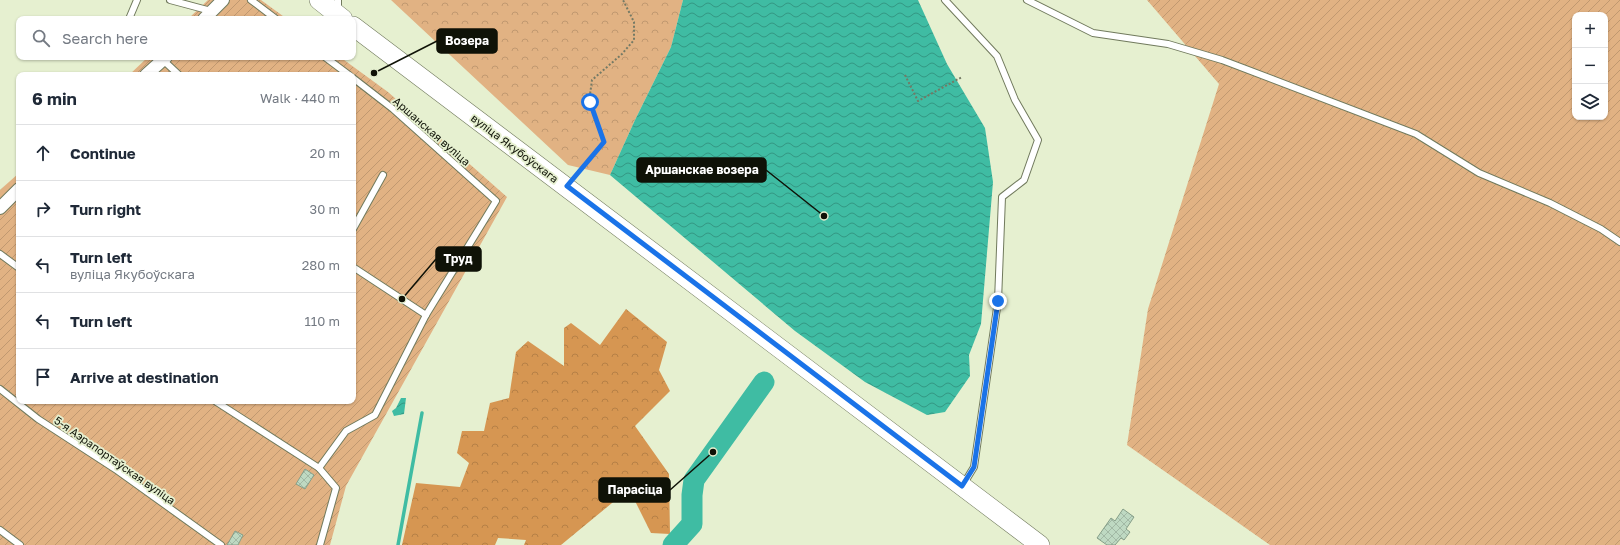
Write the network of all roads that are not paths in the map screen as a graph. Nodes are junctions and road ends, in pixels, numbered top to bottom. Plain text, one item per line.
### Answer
1 (137, 0) edge
2 (170, 0) edge
3 (222, 0) edge
4 (252, 0) edge
5 (318, 0) edge
6 (945, 0) edge
7 (1027, 0) edge
8 (340, 11) edge
9 (208, 15) edge
10 (130, 16) edge
11 (272, 16) edge
12 (356, 28) edge
13 (164, 60) edge
14 (166, 60) edge
15 (329, 60) edge
16 (150, 72) edge
17 (176, 72) edge
18 (345, 72) edge
19 (356, 80) edge
20 (383, 176) dead end
21 (16, 192) edge
22 (0, 208) edge
23 (356, 224) edge
24 (1620, 242) edge
25 (0, 254) edge
26 (16, 266) edge
27 (356, 269) edge
28 (426, 315) junction
29 (0, 389) edge
30 (16, 402) edge
31 (19, 404) edge
32 (220, 404) edge
33 (319, 468) junction
34 (962, 486) junction
35 (0, 530) edge
36 (20, 545) edge
37 (221, 545) edge
38 (320, 545) edge
39 (1040, 545) edge

1 - 10 lane
2 - 9 lane
3 - 9 street
4 - 11 lane
5 - 8 main road
6 - 34 lane
7 - 24 lane
12 - 34 main road, вуліца Якубоўскага
13 - 16 street
14 - 17 lane
15 - 18 lane
19 - 28 lane, Аршанская вуліца
20 - 23 lane
21 - 22 street
25 - 26 lane
27 - 28 lane
28 - 33 lane
29 - 30 lane, 5-я Аэрапортаўская вуліца
31 - 37 lane, 5-я Аэрапортаўская вуліца
32 - 33 lane
33 - 38 lane
34 - 39 main road, вуліца Якубоўскага
35 - 36 lane

